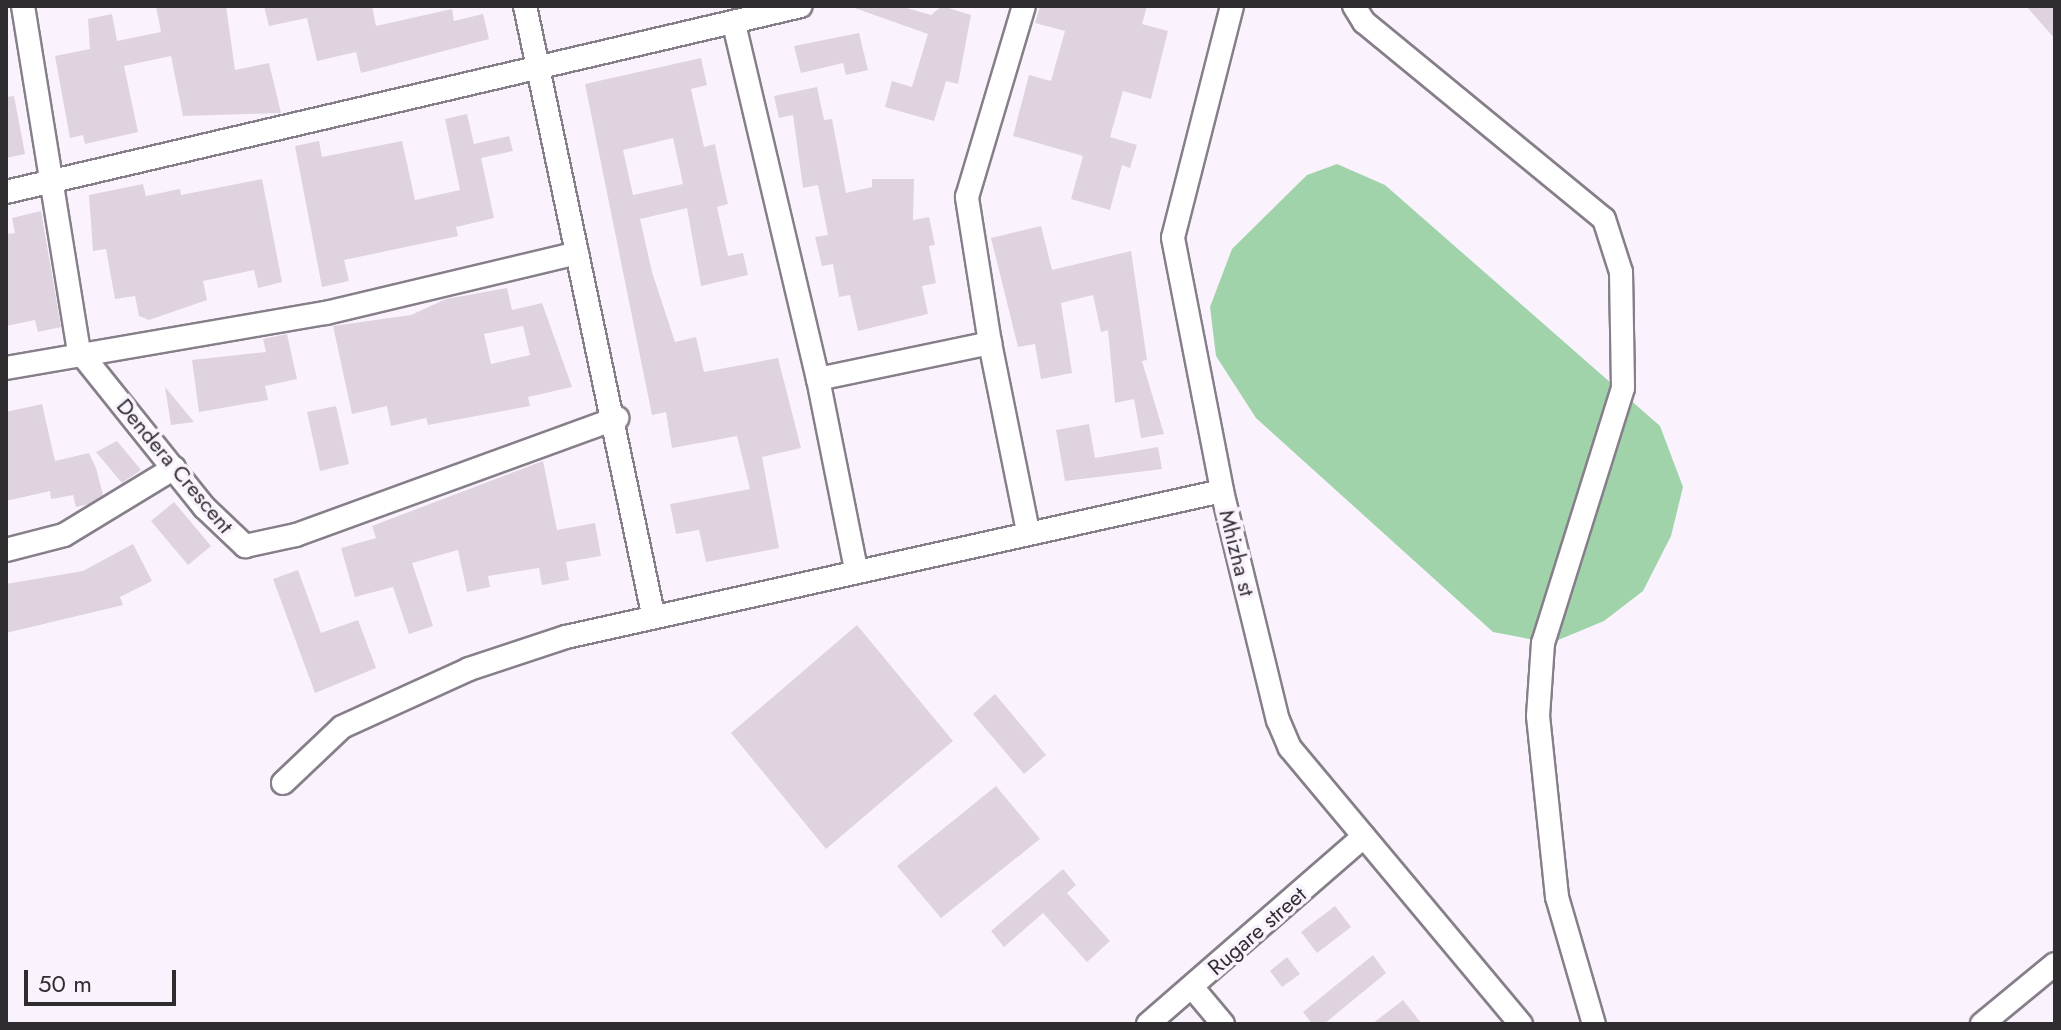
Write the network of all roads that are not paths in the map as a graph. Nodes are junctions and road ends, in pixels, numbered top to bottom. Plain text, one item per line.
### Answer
1 (23, 6) edge
2 (525, 6) edge
3 (801, 6) edge
4 (1024, 6) edge
5 (1232, 6) edge
6 (1354, 6) edge
7 (734, 24) junction
8 (538, 72) junction
9 (52, 183) junction
10 (6, 192) edge
11 (577, 253) junction
12 (990, 343) junction
13 (79, 351) junction
14 (6, 368) edge
15 (818, 379) junction
16 (617, 418) junction
17 (174, 468) junction
18 (1222, 491) junction
19 (1028, 531) junction
20 (6, 550) edge
21 (856, 570) junction
22 (653, 614) junction
23 (283, 783) dead end
24 (1364, 836) junction
25 (2055, 964) edge
26 (1192, 987) junction
27 (1988, 1022) edge
28 (1148, 1024) edge
29 (1223, 1024) edge
30 (1521, 1024) edge
31 (1594, 1024) edge

1 - 9 street, Dendera Crescent
2 - 8 street
3 - 7 street
4 - 12 street
5 - 18 street, Mhizha st
6 - 31 street
7 - 8 street
7 - 15 street
8 - 9 street
8 - 11 street
9 - 10 street
9 - 13 street, Dendera Crescent
11 - 13 street
11 - 16 street
12 - 15 street
12 - 19 street
13 - 14 street
13 - 17 street, Dendera Crescent
15 - 21 street
16 - 17 street, Dendera Crescent
16 - 22 street
17 - 20 street
18 - 19 street
18 - 24 street, Mhizha st
19 - 21 street
21 - 22 street
22 - 23 street
24 - 26 street, Rugare street
24 - 30 street, Mhizha st
25 - 27 street
26 - 28 street, Rugare street
26 - 29 street

